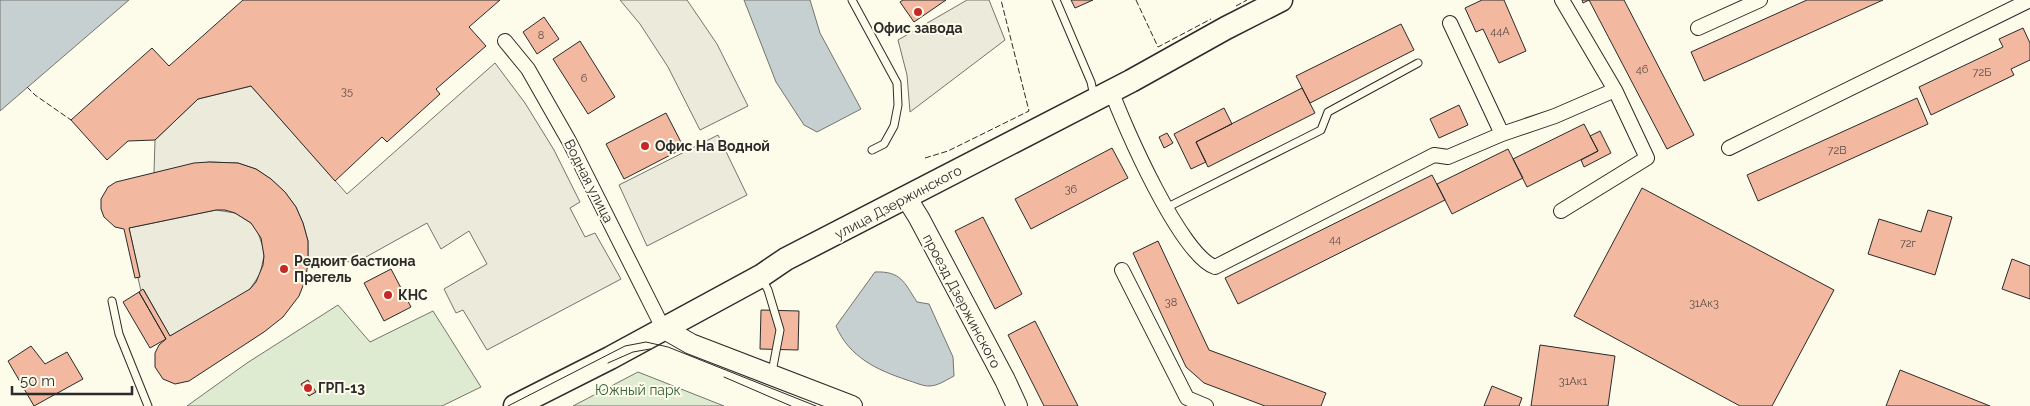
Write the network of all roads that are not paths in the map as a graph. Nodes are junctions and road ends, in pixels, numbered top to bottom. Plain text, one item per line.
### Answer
1 (852, 0) edge
2 (1056, 0) edge
3 (1282, 0) edge
4 (1562, 0) edge
5 (1760, 0) edge
6 (2030, 0) edge
7 (1450, 24) dead end
8 (1698, 28) dead end
9 (504, 41) dead end
10 (1418, 63) dead end
11 (1616, 90) junction
12 (1103, 95) junction
13 (1502, 134) junction
14 (1729, 148) dead end
15 (872, 150) dead end
16 (906, 197) junction
17 (1166, 208) junction
18 (1561, 211) dead end
19 (1122, 270) dead end
20 (761, 276) junction
21 (112, 301) dead end
22 (663, 328) junction
23 (771, 375) junction
24 (1005, 380) junction
25 (148, 406) edge
26 (515, 406) edge
27 (852, 406) edge
28 (1000, 406) edge
29 (1017, 406) edge
30 (1206, 406) edge

1 - 15 lane
2 - 12 lane
3 - 12 main road, улица Дзержинского
4 - 11 street
5 - 8 street
6 - 14 street
7 - 13 street
9 - 22 street, Водная улица
10 - 17 lane
11 - 13 street
11 - 18 street
12 - 16 main road, улица Дзержинского
12 - 17 street
13 - 17 street
16 - 20 main road, улица Дзержинского
16 - 24 main road, проезд Дзержинского
19 - 30 street
20 - 22 main road, улица Дзержинского
20 - 23 lane
21 - 25 lane
22 - 23 main road
22 - 26 main road, улица Дзержинского
23 - 27 main road
24 - 28 main road
24 - 29 main road, проезд Дзержинского

